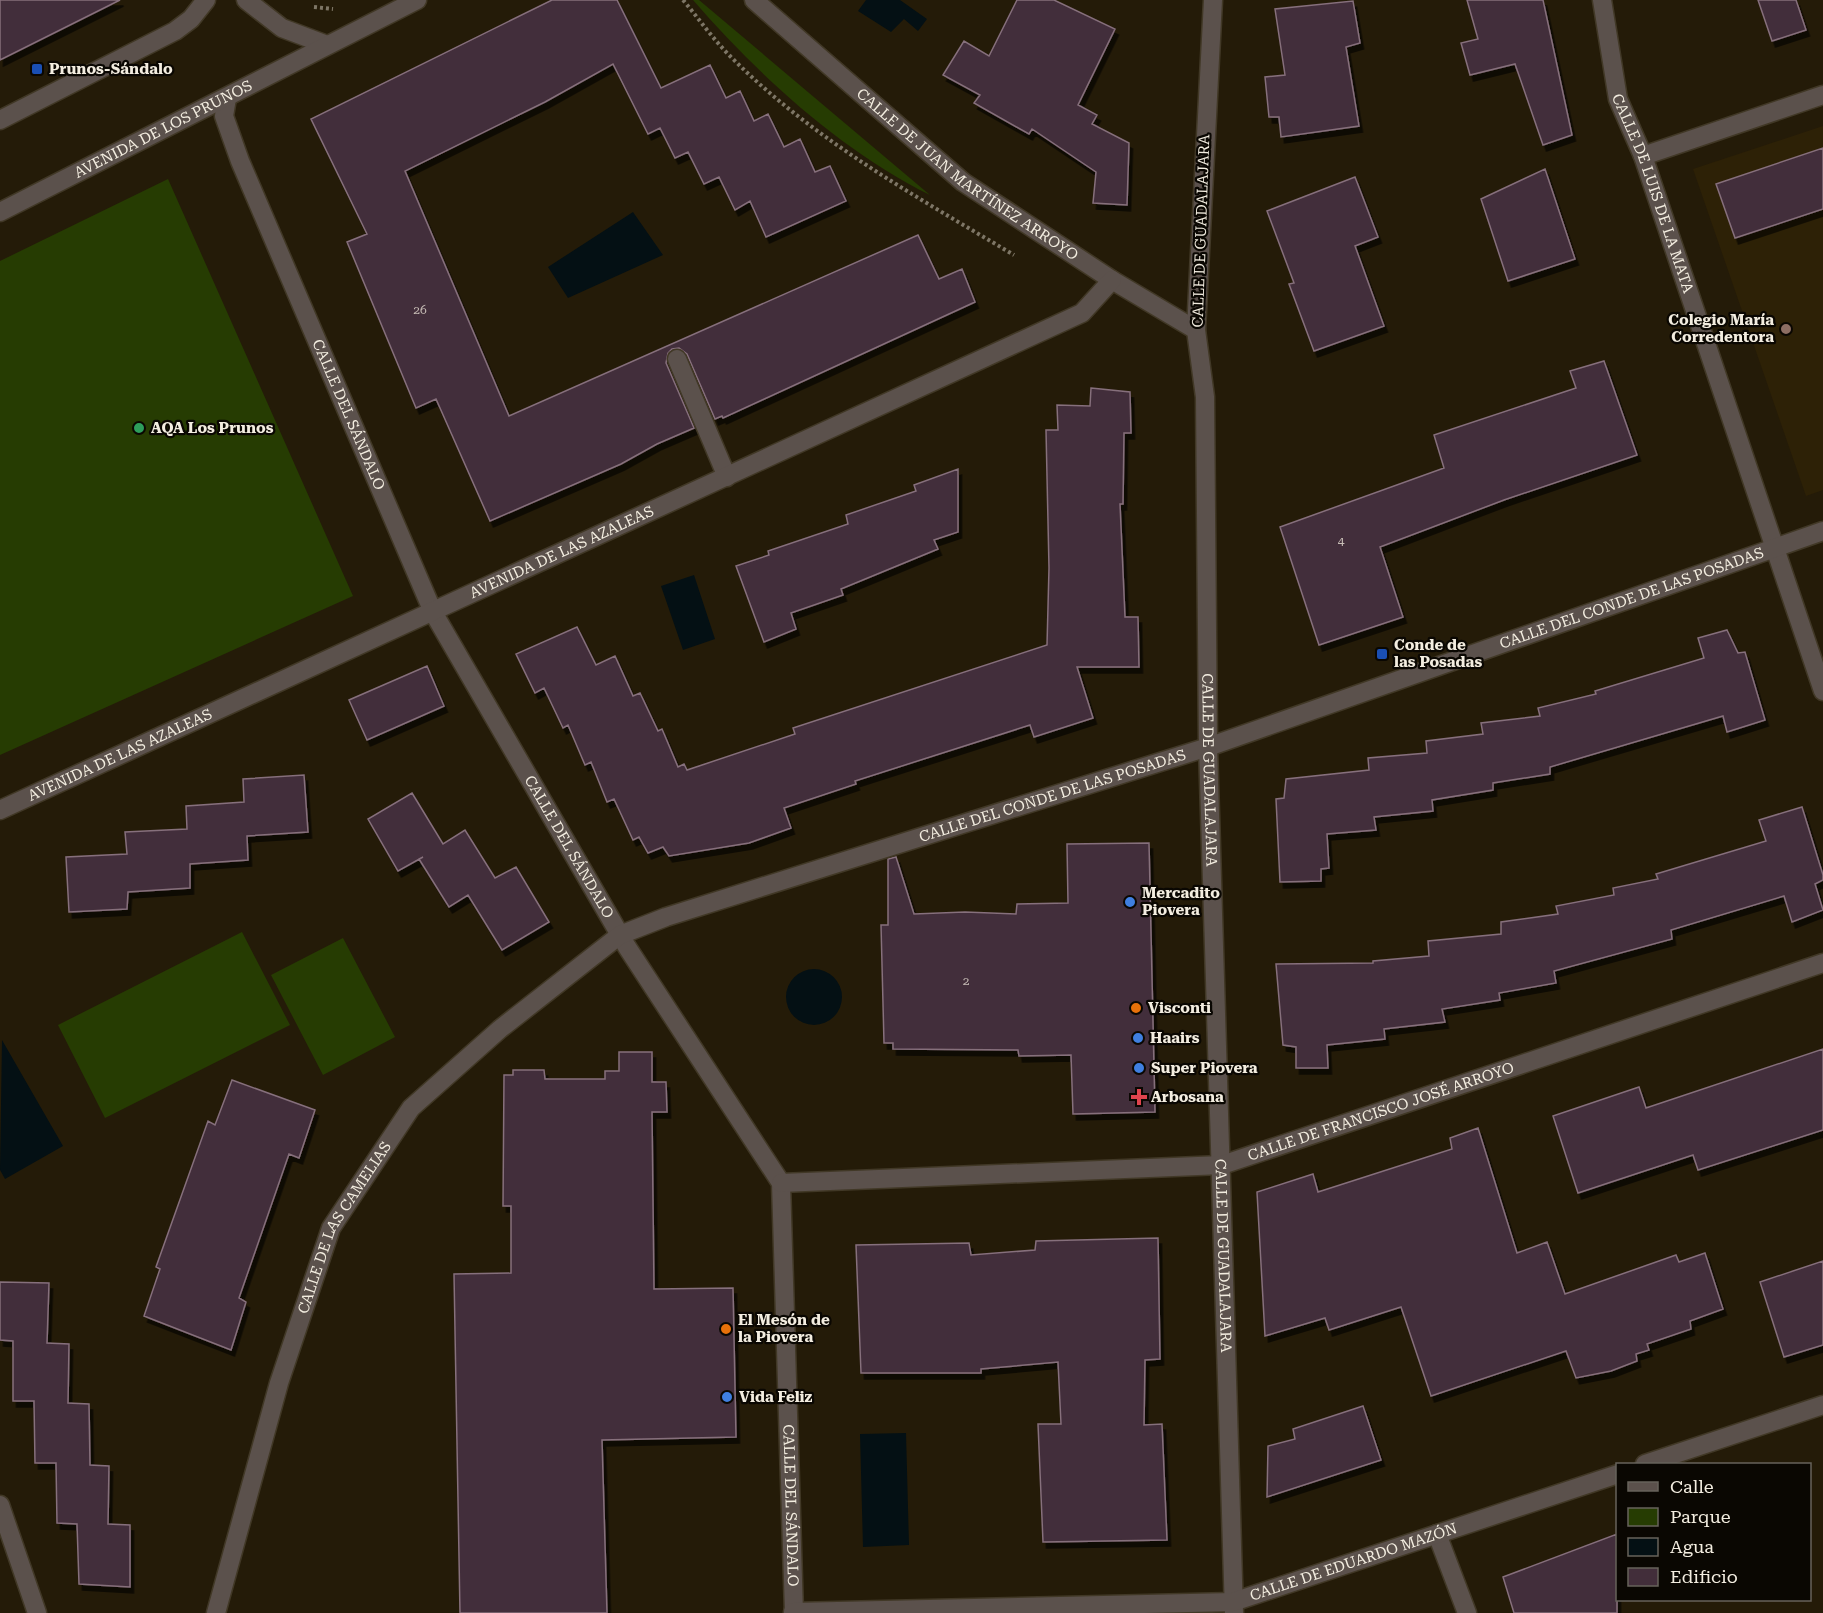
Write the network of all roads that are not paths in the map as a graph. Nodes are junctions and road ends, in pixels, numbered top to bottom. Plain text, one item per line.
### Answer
1 (206, 0) edge
2 (246, 0) edge
3 (417, 0) edge
4 (754, 0) edge
5 (1213, 0) edge
6 (1602, 0) edge
7 (327, 45) junction
8 (1823, 95) edge
9 (227, 98) junction
10 (0, 120) edge
11 (1643, 156) junction
12 (0, 212) edge
13 (1112, 280) junction
14 (1196, 330) junction
15 (677, 359) dead end
16 (727, 477) junction
17 (1823, 531) edge
18 (1774, 548) junction
19 (433, 612) junction
20 (1823, 691) edge
21 (1208, 747) junction
22 (0, 810) edge
23 (620, 935) junction
24 (1823, 963) edge
25 (1222, 1165) junction
26 (781, 1183) junction
27 (1823, 1405) edge
28 (1648, 1463) edge
29 (1616, 1474) edge
30 (0, 1505) edge
31 (1437, 1534) junction
32 (1234, 1607) edge
33 (794, 1612) edge
34 (37, 1613) edge
35 (216, 1613) edge
36 (1467, 1613) edge

1 - 10 street
2 - 7 street
3 - 7 street, AVENIDA DE LOS PRUNOS
4 - 13 street, CALLE DE JUAN MARTÍNEZ ARROYO
5 - 14 street, CALLE DE GUADALAJARA
6 - 11 street, CALLE DE LUIS DE LA MATA
7 - 9 street, AVENIDA DE LOS PRUNOS
8 - 11 street
9 - 12 street, AVENIDA DE LOS PRUNOS
9 - 19 street, CALLE DEL SÁNDALO
11 - 18 street, CALLE DE LUIS DE LA MATA
13 - 14 street, CALLE DE JUAN MARTÍNEZ ARROYO
13 - 16 street, AVENIDA DE LAS AZALEAS
14 - 21 street, CALLE DE GUADALAJARA
15 - 16 street
16 - 19 street, AVENIDA DE LAS AZALEAS
17 - 18 street, CALLE DEL CONDE DE LAS POSADAS
18 - 20 street, CALLE DE LUIS DE LA MATA
18 - 21 street, CALLE DEL CONDE DE LAS POSADAS
19 - 22 street, AVENIDA DE LAS AZALEAS
19 - 23 street, CALLE DEL SÁNDALO
21 - 23 street, CALLE DEL CONDE DE LAS POSADAS
21 - 25 street, CALLE DE GUADALAJARA
23 - 26 street, CALLE DEL SÁNDALO
23 - 35 street, CALLE DE LAS CAMELIAS
24 - 25 street, CALLE DE FRANCISCO JOSÉ ARROYO
25 - 26 street, CALLE DE FRANCISCO JOSÉ ARROYO
25 - 32 street, CALLE DE GUADALAJARA
26 - 33 street, CALLE DEL SÁNDALO
27 - 28 street
29 - 31 street, CALLE DE EDUARDO MAZÓN
30 - 34 street
31 - 32 street, CALLE DE EDUARDO MAZÓN
31 - 36 street
32 - 33 street, CALLE DE EDUARDO MAZÓN

